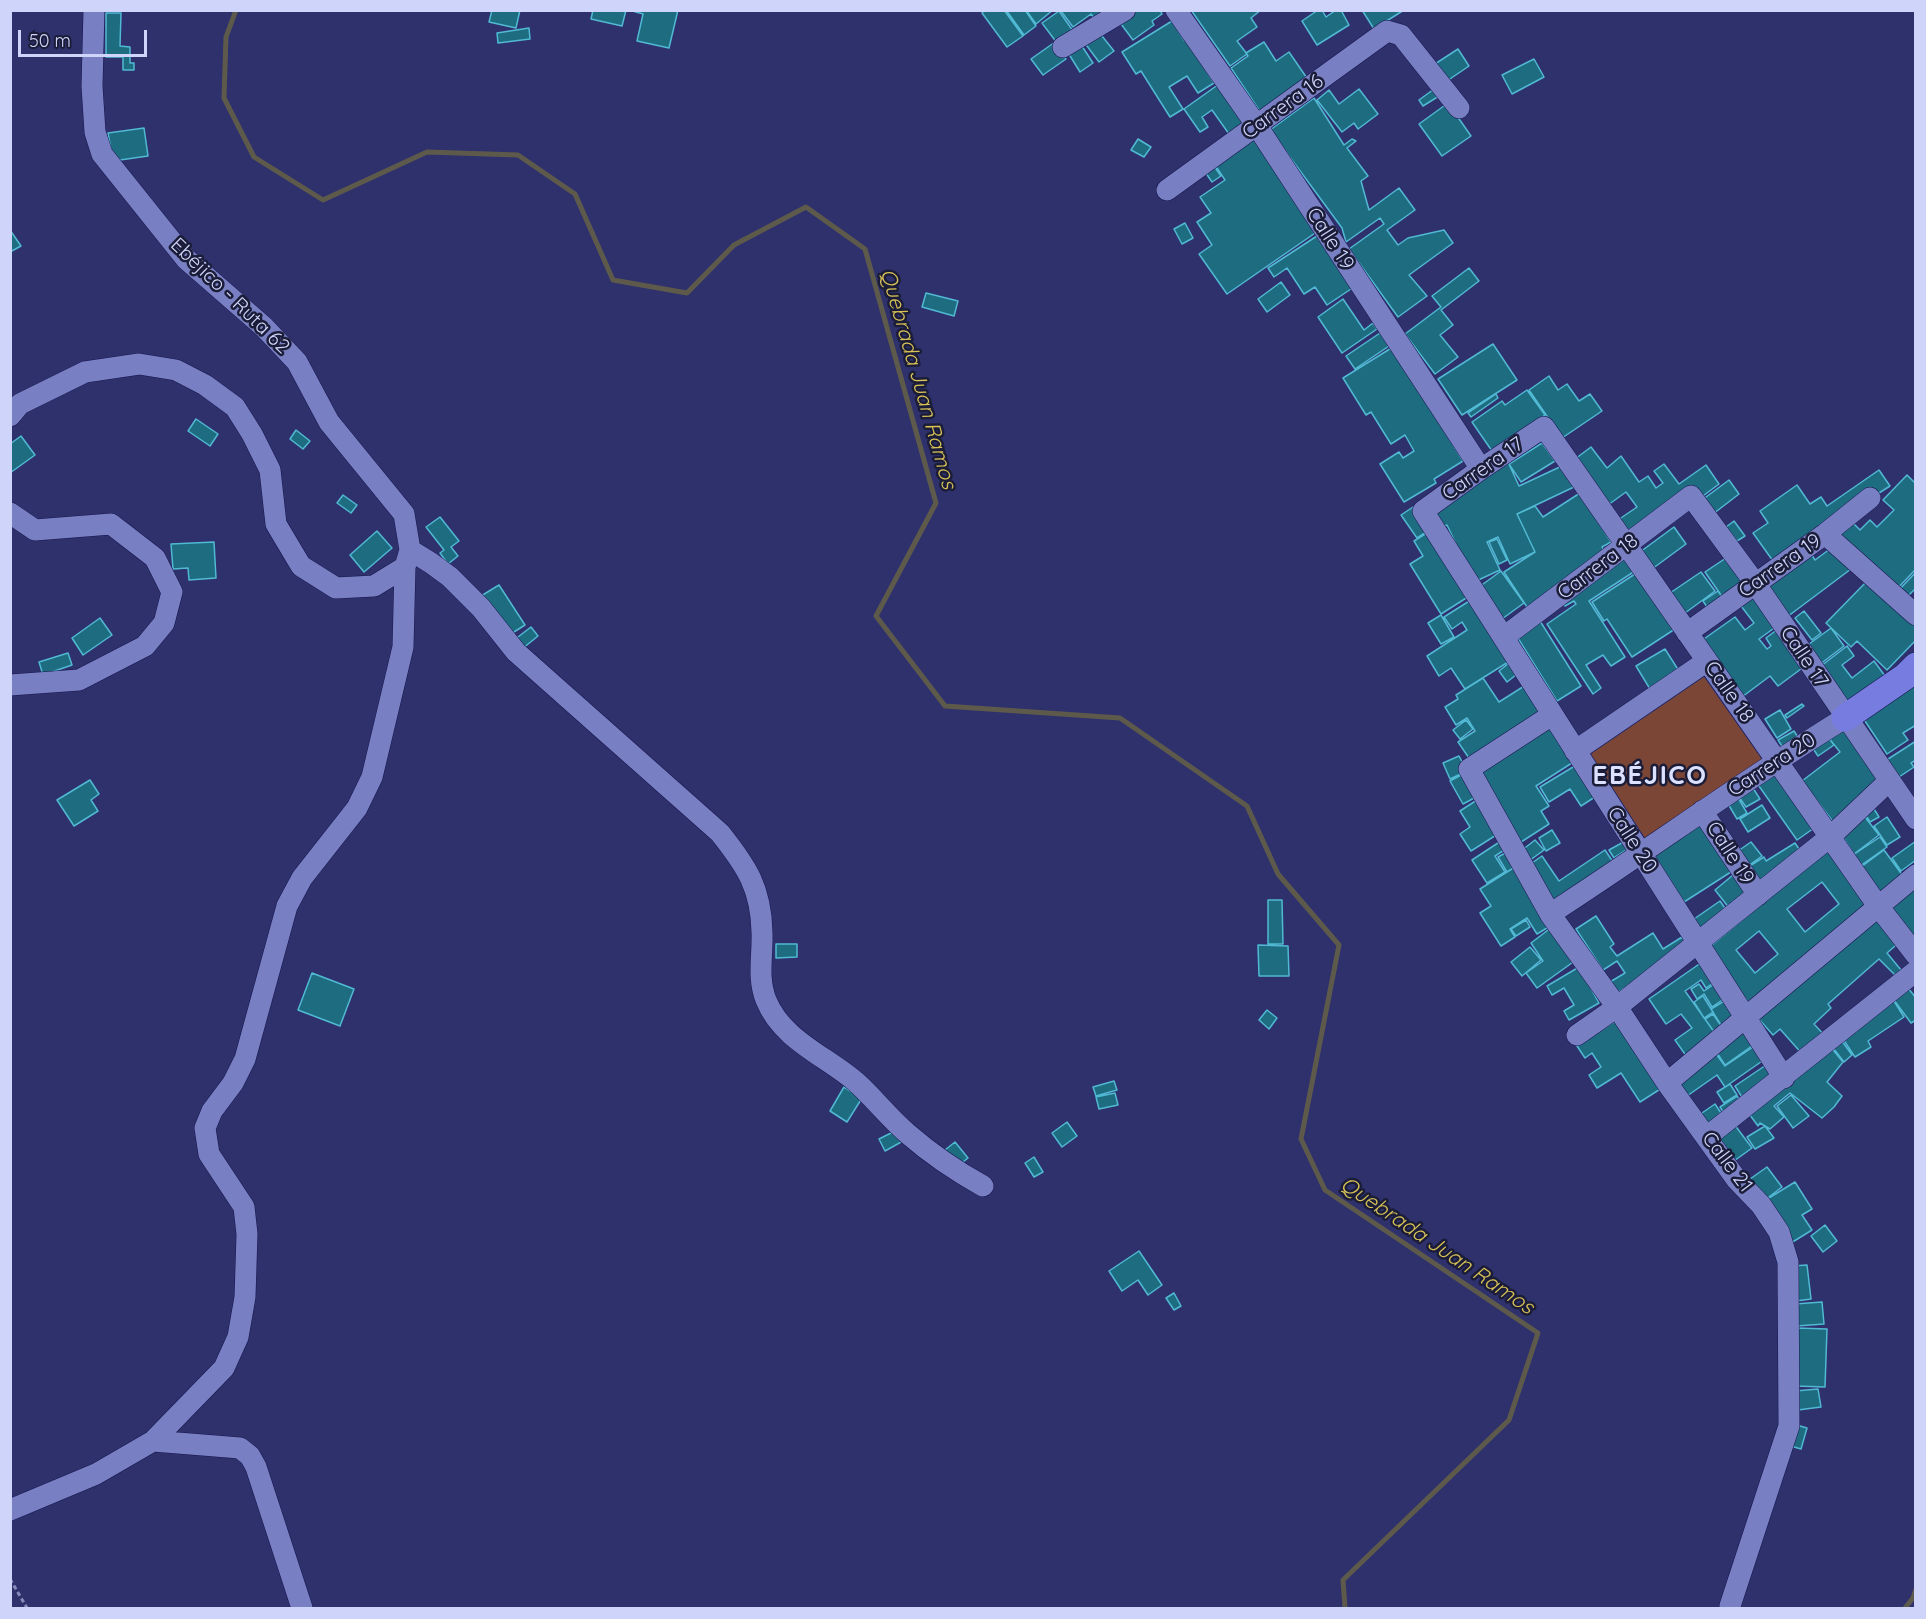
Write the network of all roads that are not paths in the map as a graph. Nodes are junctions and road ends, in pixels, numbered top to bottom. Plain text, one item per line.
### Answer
1 (94, 10) edge
2 (1125, 10) edge
3 (1176, 10) edge
4 (1064, 47) dead end
5 (1459, 108) dead end
6 (1257, 126) junction
7 (1167, 190) dead end
8 (10, 416) edge
9 (1544, 428) joint
10 (1481, 469) junction
11 (1691, 496) joint
12 (1870, 498) dead end
13 (1423, 511) joint
14 (10, 513) edge
15 (1825, 534) junction
16 (1626, 546) junction
17 (407, 559) junction
18 (1755, 583) junction
19 (1916, 615) edge
20 (1687, 633) junction
21 (1504, 637) junction
22 (1707, 662) junction
23 (1916, 666) edge
24 (10, 685) edge
25 (1552, 715) junction
26 (1845, 718) junction
27 (1575, 751) junction
28 (1776, 760) junction
29 (1889, 782) junction
30 (1702, 811) junction
31 (1916, 819) edge
32 (1830, 837) junction
33 (1641, 855) junction
34 (1916, 875) edge
35 (1758, 895) junction
36 (1878, 906) junction
37 (1550, 914) junction
38 (1698, 943) junction
39 (1916, 955) edge
40 (1916, 971) edge
41 (1617, 1007) junction
42 (1745, 1017) junction
43 (1577, 1035) dead end
44 (1784, 1078) junction
45 (1667, 1083) junction
46 (1708, 1136) junction
47 (983, 1186) dead end
48 (153, 1441) junction
49 (10, 1510) edge
50 (1730, 1606) dead end
51 (302, 1608) edge

1 - 17 street, Ebéjico - Ruta 62
2 - 4 street
3 - 6 street, Calle 19
5 - 6 street, Carrera 16
6 - 7 street, Carrera 16
6 - 10 street, Calle 19
8 - 17 street
9 - 10 street, Carrera 17
9 - 16 street, Calle 18
10 - 13 street, Carrera 17
11 - 16 street, Carrera 18
11 - 18 street, Calle 17
12 - 15 street, Carrera 19
13 - 21 street, Calle 20
14 - 24 street
15 - 18 street, Carrera 19
15 - 19 street
16 - 20 street, Calle 18
16 - 21 street, Carrera 18
17 - 47 street
17 - 48 street, Ebéjico - Ruta 62
18 - 20 street, Carrera 19
18 - 26 street, Calle 17
20 - 22 street, Calle 18
21 - 25 street, Calle 20
22 - 27 street
22 - 28 street, Calle 18
23 - 26 main road
25 - 27 street, Calle 20
25 - 37 street, Calle 21
26 - 28 street, Carrera 20
26 - 29 street, Calle 17
27 - 33 street, Calle 20
28 - 30 street, Carrera 20
28 - 32 street, Calle 18
29 - 31 street, Calle 17
29 - 32 street
30 - 33 street, Carrera 20
30 - 35 street, Calle 19
32 - 35 street
32 - 36 street, Calle 18
33 - 37 street, Carrera 20
33 - 38 street, Calle 20
34 - 36 street
35 - 38 street
36 - 39 street, Calle 18
36 - 42 street
37 - 41 street, Calle 21
38 - 41 street
38 - 42 street, Calle 20
40 - 44 street
41 - 43 street
41 - 45 street, Calle 21
42 - 44 street, Calle 20
42 - 45 street
44 - 46 street
45 - 46 street, Calle 21
46 - 50 street, Calle 21
48 - 49 street, Ebéjico - Ruta 62
48 - 51 street

